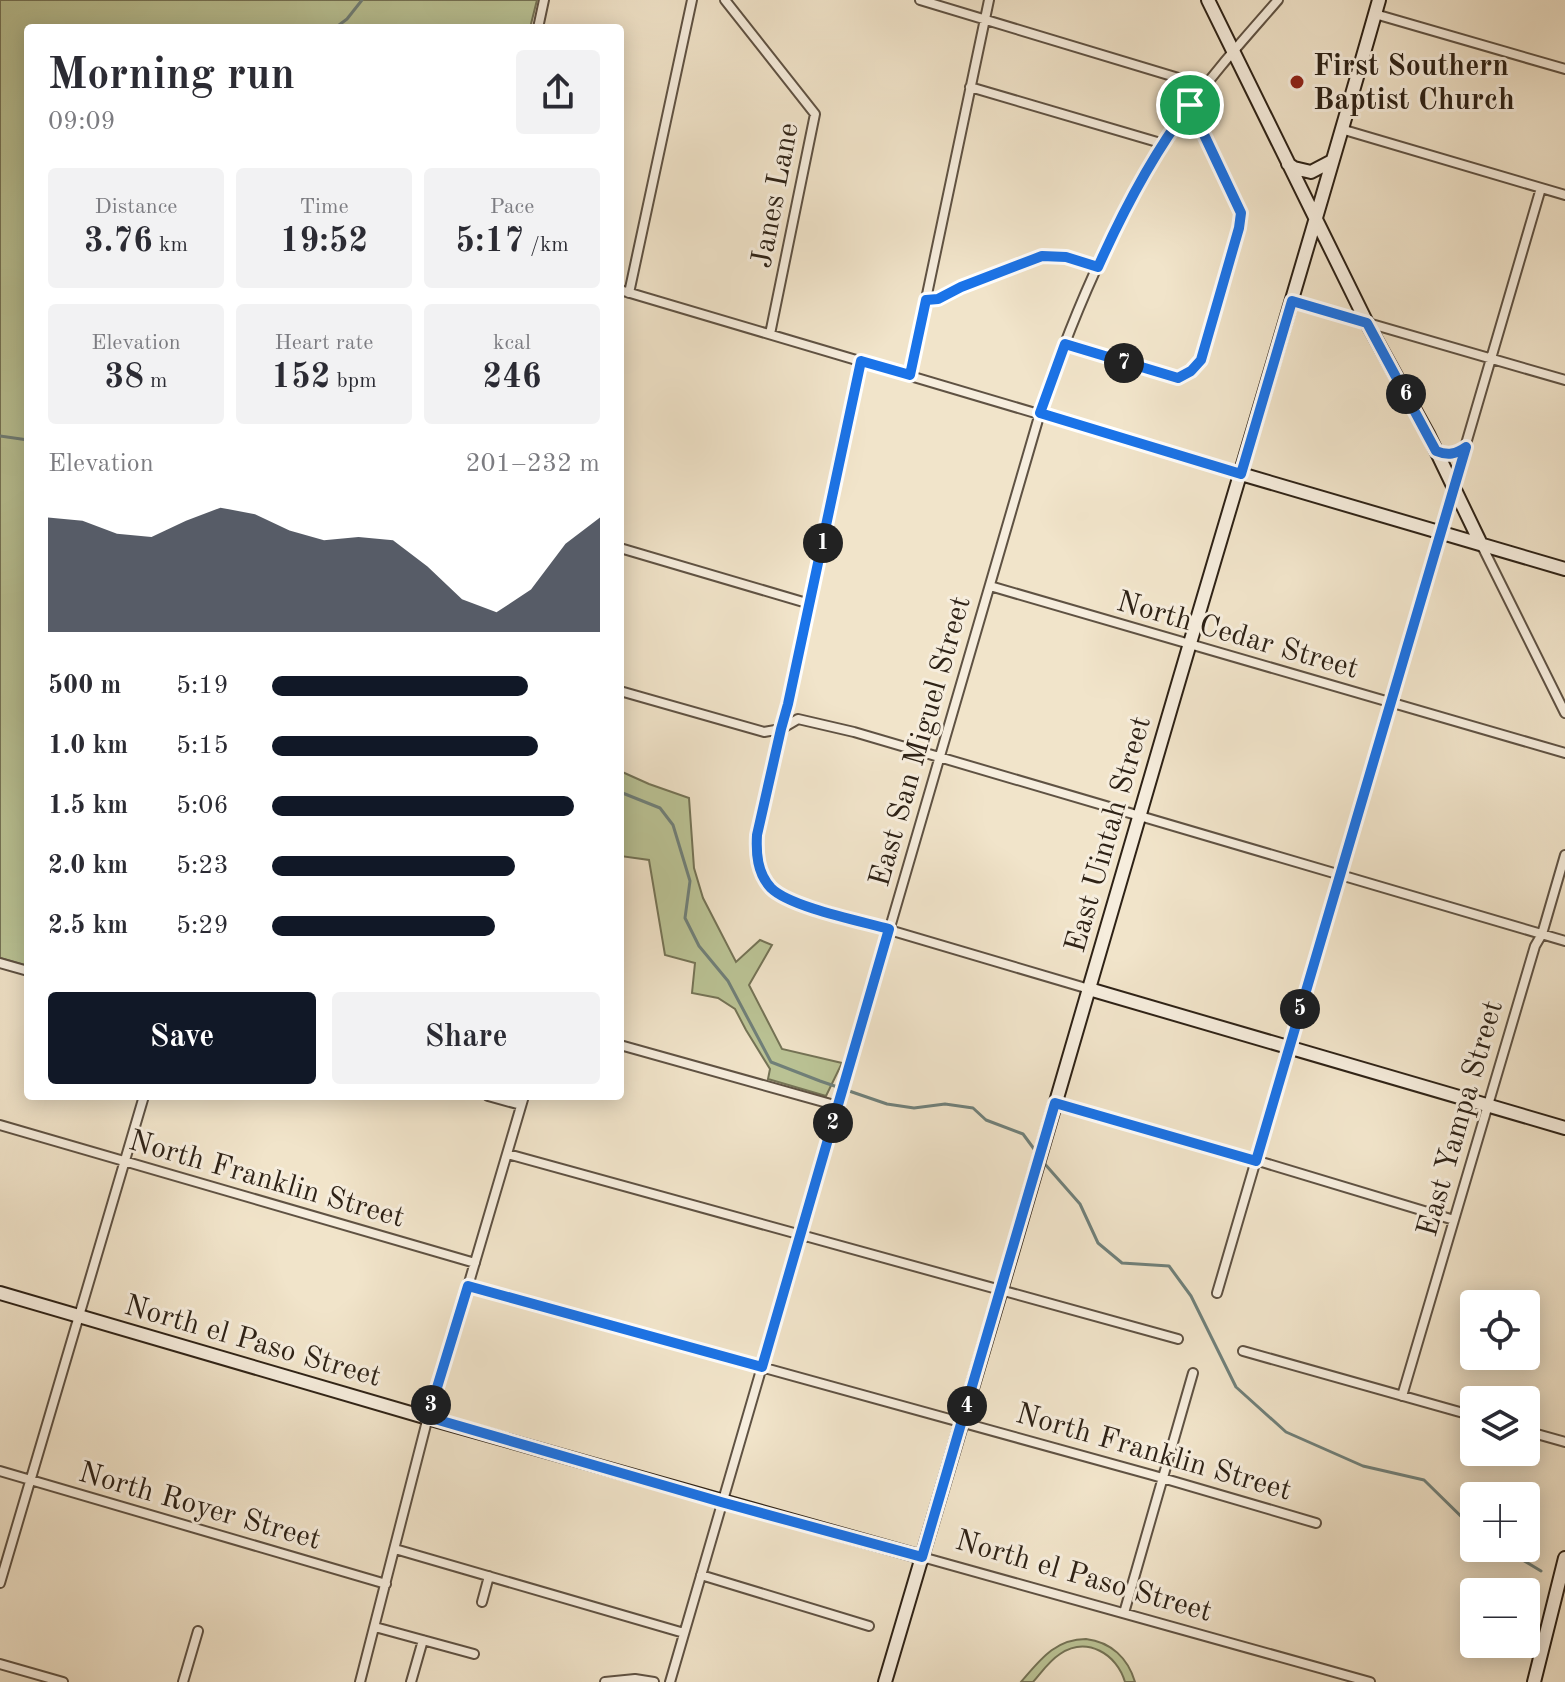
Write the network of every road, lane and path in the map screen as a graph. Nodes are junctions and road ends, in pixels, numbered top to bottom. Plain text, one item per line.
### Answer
1 (544, 0) edge
2 (692, 0) edge
3 (725, 0) edge
4 (920, 0) edge
5 (989, 0) edge
6 (1208, 0) edge
7 (1278, 0) edge
8 (1379, 0) edge
9 (1375, 14) junction
10 (984, 20) junction
11 (539, 24) edge
12 (1233, 52) junction
13 (1565, 69) edge
14 (1205, 86) junction
15 (970, 87) junction
16 (1190, 105) junction
17 (1341, 129) junction
18 (1164, 144) junction
19 (1332, 161) junction
20 (1288, 164) junction
21 (1541, 188) junction
22 (1565, 195) edge
23 (1315, 220) junction
24 (1098, 267) junction
25 (625, 291) edge
26 (926, 300) junction
27 (1292, 301) junction
28 (1367, 323) junction
29 (770, 334) junction
30 (1065, 344) junction
31 (1492, 359) junction
32 (861, 361) junction
33 (910, 375) junction
34 (1565, 380) edge
35 (1040, 413) junction
36 (1466, 447) junction
37 (1436, 451) junction
38 (1241, 474) junction
39 (1454, 486) junction
40 (1441, 533) junction
41 (1481, 544) junction
42 (624, 549) edge
43 (1565, 569) edge
44 (990, 586) junction
45 (810, 604) junction
46 (1190, 645) junction
47 (624, 692) edge
48 (1391, 703) junction
49 (1565, 713) edge
50 (781, 729) junction
51 (1565, 753) edge
52 (940, 757) junction
53 (1140, 816) junction
54 (1565, 855) edge
55 (1341, 875) junction
56 (889, 929) junction
57 (1542, 934) junction
58 (1565, 941) edge
59 (0, 963) edge
60 (24, 970) edge
61 (1089, 989) junction
62 (624, 1046) edge
63 (1289, 1048) junction
64 (143, 1100) edge
65 (522, 1101) edge
66 (1055, 1103) junction
67 (838, 1106) junction
68 (1488, 1106) junction
69 (0, 1125) edge
70 (1565, 1128) edge
71 (508, 1154) junction
72 (124, 1161) junction
73 (1256, 1161) junction
74 (1454, 1220) junction
75 (801, 1233) junction
76 (475, 1263) junction
77 (468, 1286) junction
78 (1002, 1289) junction
79 (0, 1293) edge
80 (1217, 1293) dead end
81 (79, 1317) junction
82 (1178, 1339) dead end
83 (1243, 1351) dead end
84 (762, 1367) junction
85 (1193, 1373) dead end
86 (1402, 1396) junction
87 (1460, 1412) edge
88 (428, 1417) junction
89 (962, 1422) junction
90 (1540, 1435) edge
91 (1565, 1442) edge
92 (0, 1471) edge
93 (1164, 1478) junction
94 (31, 1481) junction
95 (721, 1502) junction
96 (1316, 1523) dead end
97 (395, 1549) junction
98 (922, 1557) junction
99 (1565, 1558) edge
100 (701, 1575) junction
101 (489, 1576) junction
102 (0, 1583) edge
103 (386, 1584) junction
104 (482, 1602) dead end
105 (1124, 1613) junction
106 (869, 1626) dead end
107 (375, 1627) junction
108 (198, 1631) dead end
109 (684, 1633) junction
110 (423, 1640) junction
111 (474, 1654) dead end
112 (0, 1664) edge
113 (1322, 1669) junction
114 (63, 1682) edge
115 (183, 1682) edge
116 (360, 1682) edge
117 (411, 1682) edge
118 (605, 1682) edge
119 (654, 1682) edge
120 (670, 1682) edge
121 (885, 1682) edge
122 (1318, 1682) edge
123 (1370, 1682) edge
124 (1534, 1682) edge

1 - 11 street
2 - 25 street
3 - 29 street, Janes Lane
4 - 10 street
5 - 10 street
6 - 12 main road
7 - 12 street, East San Miguel Street
8 - 9 main road, East Uintah Street
9 - 13 street
9 - 17 main road, East Uintah Street
10 - 14 street
10 - 15 street
12 - 14 street, East San Miguel Street
12 - 20 main road
14 - 16 street, East San Miguel Street
15 - 18 street
15 - 26 street
16 - 18 street, East San Miguel Street
16 - 30 street
17 - 19 main road, East Uintah Street
17 - 21 street
18 - 24 street, East San Miguel Street
19 - 20 main road
19 - 23 main road, East Uintah Street
20 - 23 main road
21 - 22 street
21 - 31 street
23 - 27 main road, East Uintah Street
23 - 28 main road
24 - 26 street
24 - 30 street, East San Miguel Street
25 - 29 street
26 - 33 street
27 - 28 street
27 - 38 main road, East Uintah Street
28 - 31 street
28 - 37 main road
29 - 32 street
30 - 35 street, East San Miguel Street
31 - 34 street
31 - 36 street
32 - 33 street
32 - 45 street
33 - 35 street
35 - 38 street
35 - 44 street, East San Miguel Street
36 - 37 street
36 - 39 street
37 - 39 main road
38 - 40 main road
38 - 46 main road, East Uintah Street
39 - 40 street
39 - 41 main road
40 - 41 main road
40 - 48 street
41 - 43 main road
41 - 49 street
42 - 45 street
44 - 46 street, North Cedar Street
44 - 52 street, East San Miguel Street
45 - 50 street
46 - 48 street, North Cedar Street
46 - 53 main road, East Uintah Street
47 - 50 street
48 - 51 street, North Cedar Street
48 - 55 street
50 - 52 street
50 - 56 street
52 - 53 street
52 - 56 street, East San Miguel Street
53 - 55 street
53 - 61 main road, East Uintah Street
54 - 57 street, East Yampa Street
55 - 57 street
55 - 63 street
56 - 61 street
56 - 67 street, East San Miguel Street
57 - 58 street
57 - 68 street, East Yampa Street
59 - 60 street
61 - 63 main road
61 - 66 main road, East Uintah Street
62 - 67 street
63 - 68 main road
63 - 73 street
64 - 72 street
65 - 71 street
66 - 73 street
66 - 78 main road, East Uintah Street
67 - 75 street, East San Miguel Street
68 - 70 main road
68 - 74 street, East Yampa Street
69 - 72 street, North Franklin Street
71 - 75 street
71 - 76 street
72 - 76 street, North Franklin Street
72 - 81 street
73 - 74 street
73 - 80 street
74 - 86 street, East Yampa Street
75 - 78 street
75 - 84 street, East San Miguel Street
76 - 77 street
77 - 84 street, North Franklin Street
77 - 88 street
78 - 82 street
78 - 89 main road, East Uintah Street
79 - 81 main road, North el Paso Street
81 - 88 main road, North el Paso Street
81 - 94 street
83 - 86 street
84 - 89 street, North Franklin Street
84 - 95 street, East San Miguel Street
85 - 93 street
86 - 87 street
88 - 95 main road, North el Paso Street
88 - 97 street
89 - 93 street, North Franklin Street
89 - 98 main road, East Uintah Street
90 - 91 street
92 - 94 street, North Royer Street
93 - 96 street, North Franklin Street
93 - 105 street
94 - 102 street
94 - 103 street, North Royer Street
95 - 98 main road, North el Paso Street
95 - 100 street, East San Miguel Street
97 - 101 street
97 - 103 street
98 - 105 street, North el Paso Street
98 - 121 main road, East Uintah Street
99 - 124 main road
100 - 106 street
100 - 109 street, East San Miguel Street
101 - 104 street
101 - 109 street
103 - 107 street
105 - 113 street, North el Paso Street
107 - 110 street
107 - 116 street
108 - 115 street
109 - 120 street, East San Miguel Street
110 - 111 street
110 - 117 street
112 - 114 street
113 - 122 street
113 - 123 street, North el Paso Street
118 - 119 street

